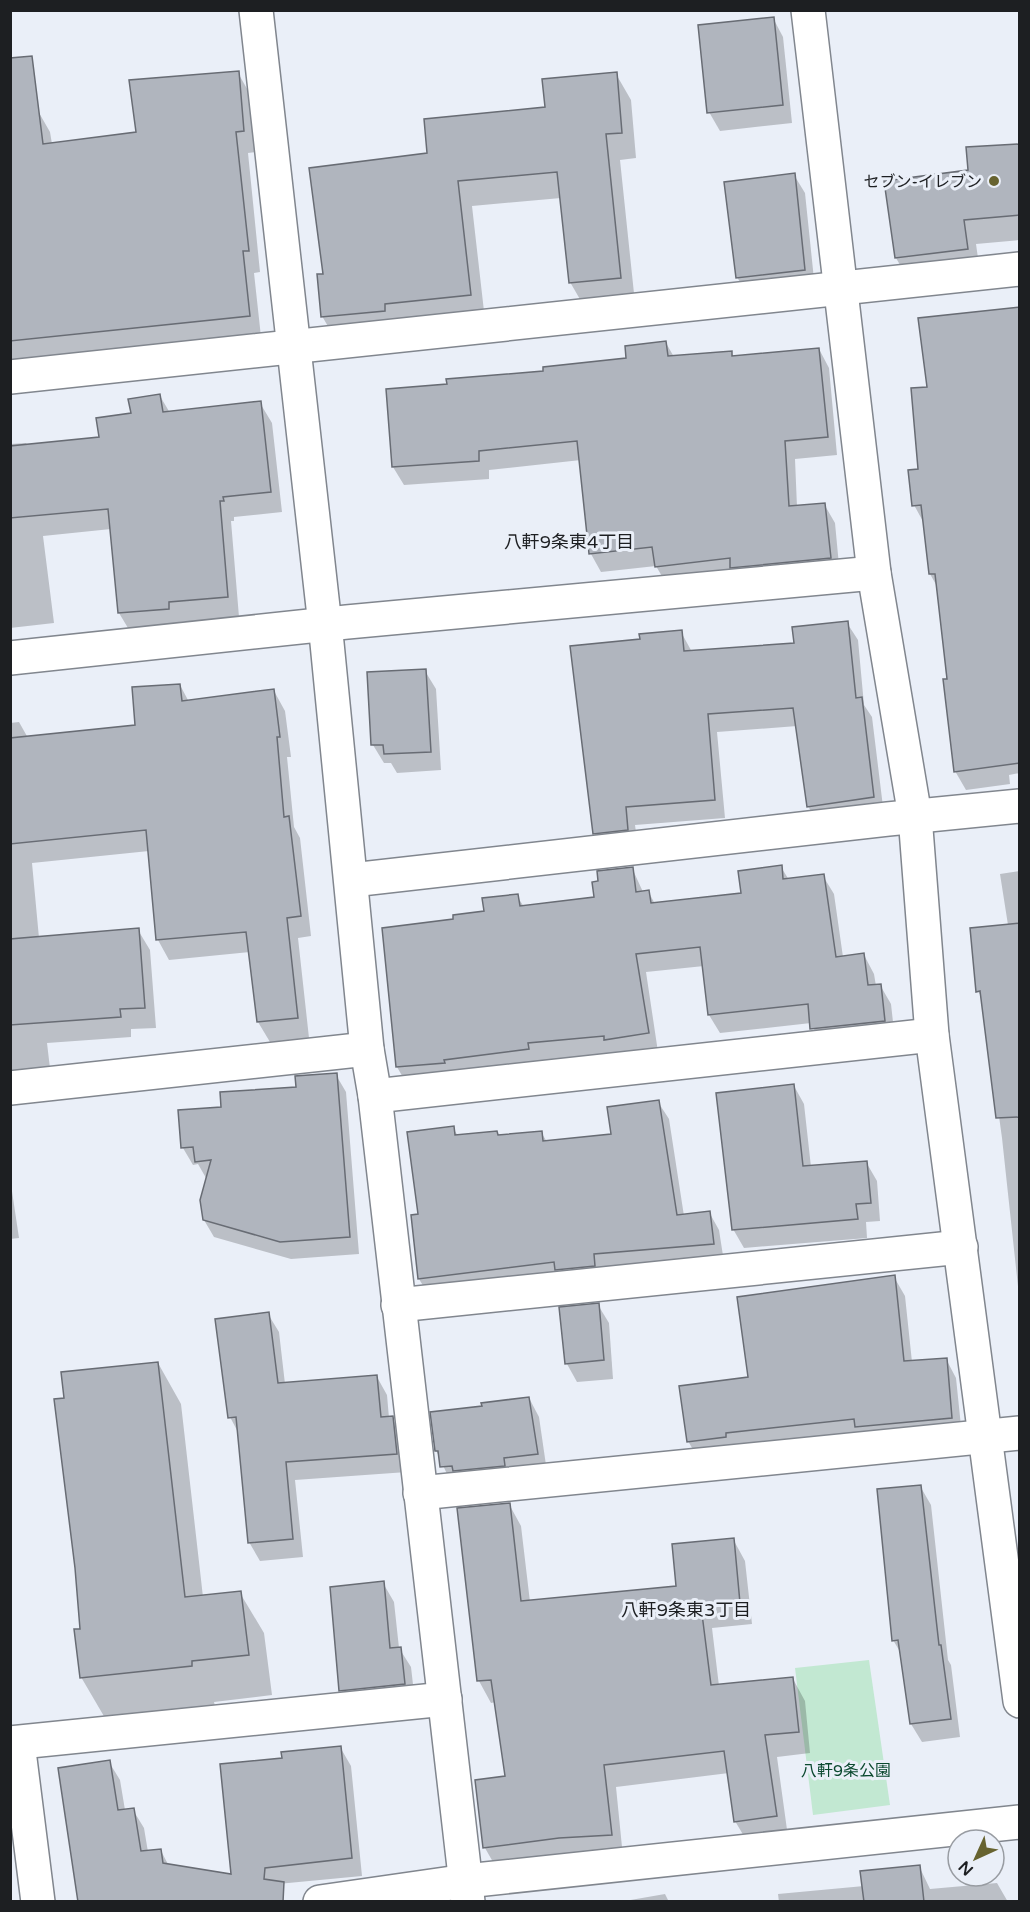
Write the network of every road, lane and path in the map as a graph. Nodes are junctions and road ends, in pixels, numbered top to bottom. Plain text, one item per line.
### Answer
1 (256, 10) edge
2 (808, 10) edge
3 (1020, 269) edge
4 (841, 288) junction
5 (293, 347) junction
6 (10, 377) edge
7 (874, 573) junction
8 (325, 624) junction
9 (10, 658) edge
10 (1020, 806) edge
11 (915, 816) junction
12 (352, 880) junction
13 (933, 1035) junction
14 (367, 1049) junction
15 (10, 1088) edge
16 (375, 1096) junction
17 (961, 1247) junction
18 (398, 1305) junction
19 (1020, 1433) edge
20 (987, 1436) junction
21 (420, 1493) junction
22 (445, 1699) junction
23 (1020, 1701) edge
24 (14, 1743) edge
25 (1020, 1822) edge
26 (467, 1891) edge
27 (38, 1902) edge
28 (320, 1902) edge

1 - 5 street
2 - 4 street
3 - 4 street
4 - 5 street
4 - 7 street
5 - 6 street
5 - 8 street
7 - 8 street
7 - 11 street
8 - 9 street
8 - 12 street
10 - 11 street
11 - 12 street
11 - 13 street
12 - 14 street
13 - 16 street
13 - 17 street
14 - 15 street
14 - 16 street
16 - 18 street
17 - 18 street
17 - 20 street
18 - 21 street
19 - 20 street
20 - 21 street
20 - 23 street
21 - 22 street
22 - 24 street
22 - 26 street
24 - 27 street
25 - 26 street
26 - 28 street

